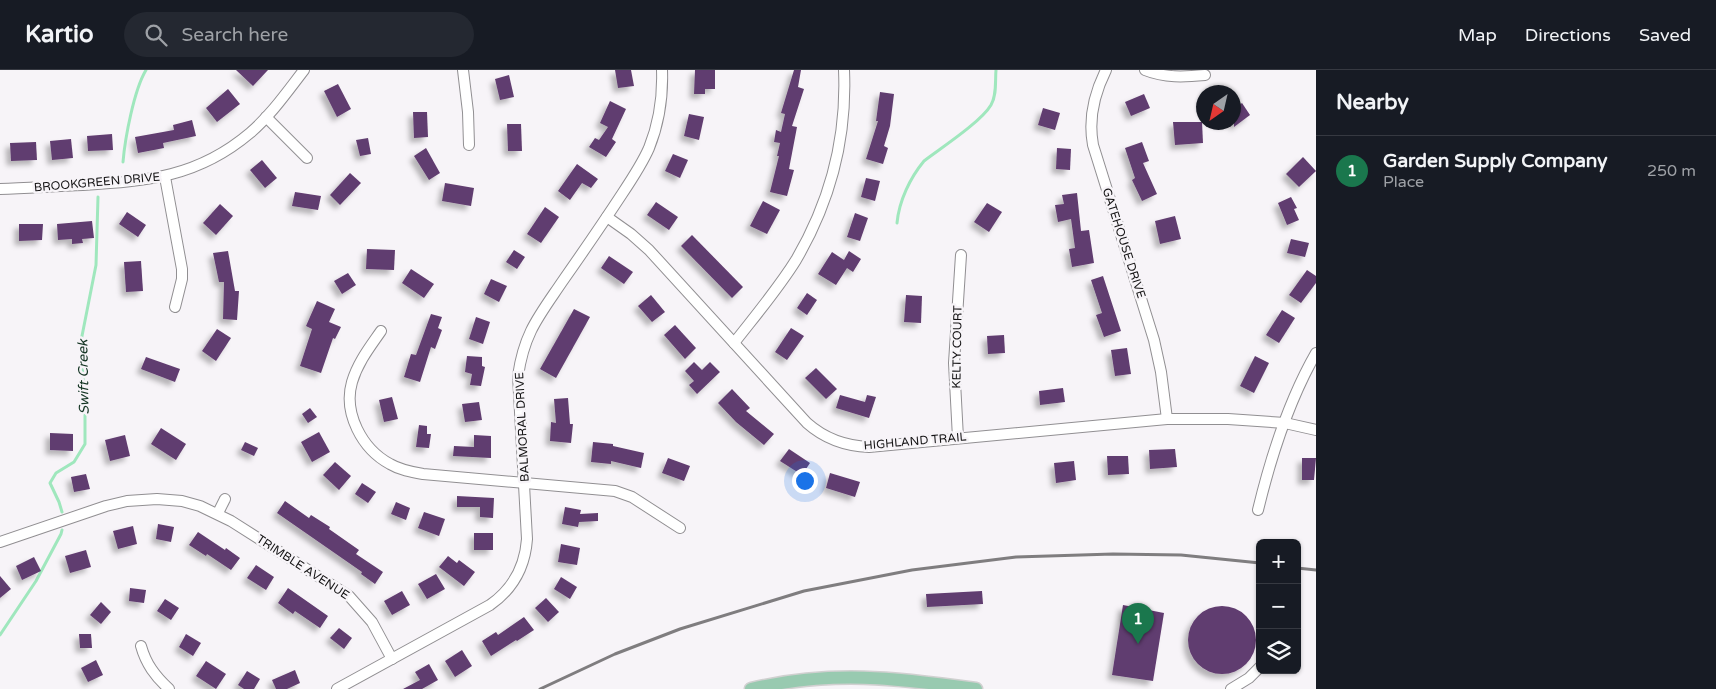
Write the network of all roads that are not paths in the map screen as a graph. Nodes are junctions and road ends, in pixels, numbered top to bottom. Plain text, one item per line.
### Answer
1 (304, 70) edge
2 (462, 70) edge
3 (662, 70) edge
4 (844, 70) edge
5 (1106, 70) edge
6 (1145, 70) edge
7 (1205, 75) dead end
8 (266, 118) junction
9 (469, 145) dead end
10 (307, 158) dead end
11 (165, 177) junction
12 (0, 189) edge
13 (607, 217) junction
14 (961, 255) dead end
15 (175, 307) dead end
16 (381, 331) dead end
17 (734, 342) junction
18 (1316, 353) edge
19 (1167, 419) junction
20 (1284, 423) junction
21 (1316, 430) edge
22 (958, 438) junction
23 (525, 484) junction
24 (226, 499) dead end
25 (1258, 510) dead end
26 (218, 513) junction
27 (680, 528) dead end
28 (0, 542) edge
29 (141, 646) dead end
30 (392, 659) junction
31 (1256, 671) edge
32 (914, 685) edge
33 (169, 689) edge
34 (337, 689) edge
35 (751, 689) edge
36 (976, 689) edge
37 (1231, 689) edge

1 - 8 street, BROOKGREEN DRIVE
2 - 9 street
3 - 13 street, BALMORAL DRIVE
4 - 17 street
5 - 19 street, GATEHOUSE DRIVE
6 - 7 street
8 - 10 street
8 - 11 street, BROOKGREEN DRIVE
11 - 12 street, BROOKGREEN DRIVE
11 - 15 street
13 - 17 street, HIGHLAND TRAIL
13 - 23 street, BALMORAL DRIVE
14 - 22 street, KELTY COURT
16 - 23 street
17 - 22 street, HIGHLAND TRAIL
18 - 20 street
19 - 20 street, HIGHLAND TRAIL
19 - 22 street, HIGHLAND TRAIL
20 - 21 street, HIGHLAND TRAIL
20 - 25 street
23 - 27 street
23 - 30 street, BALMORAL DRIVE
24 - 26 street
26 - 28 street, TRIMBLE AVENUE
26 - 30 street, TRIMBLE AVENUE
29 - 33 street
30 - 34 street, BALMORAL DRIVE
31 - 37 street
32 - 35 main road
32 - 36 main road

